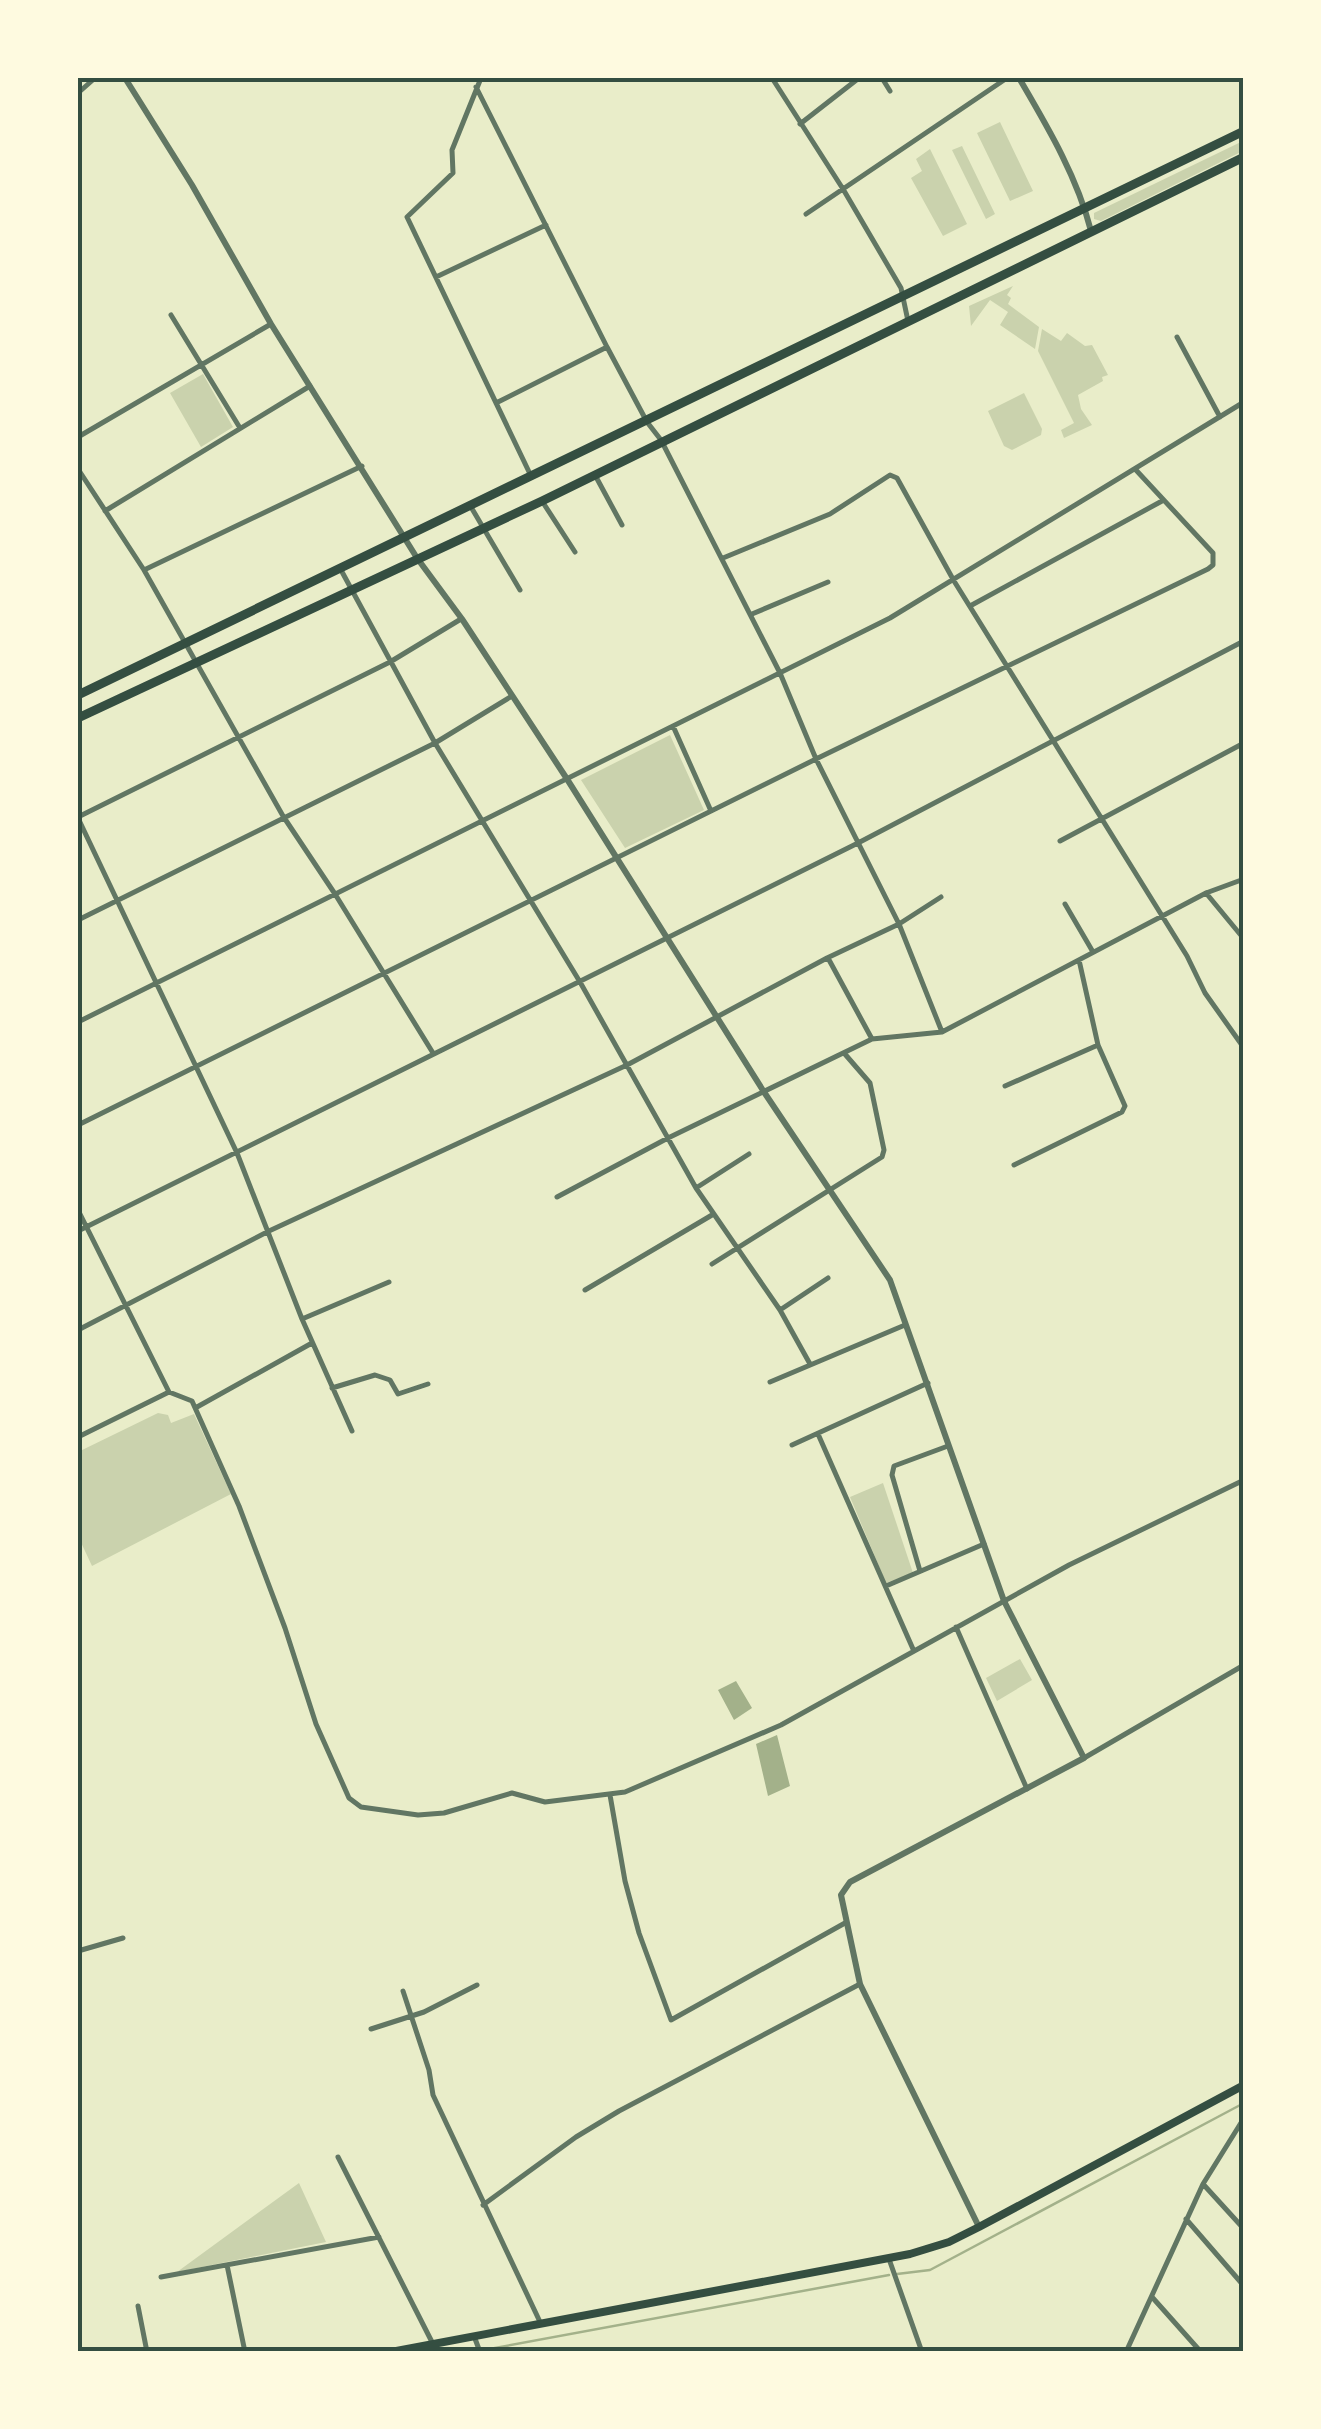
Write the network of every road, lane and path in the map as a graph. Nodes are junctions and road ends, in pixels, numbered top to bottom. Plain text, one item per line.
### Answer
1 (95, 78) edge
2 (125, 78) edge
3 (480, 78) edge
4 (772, 78) edge
5 (859, 78) edge
6 (882, 78) edge
7 (1007, 78) edge
8 (1019, 78) edge
9 (476, 87) junction
10 (890, 92) dead end
11 (78, 93) edge
12 (800, 124) junction
13 (1244, 131) edge
14 (1244, 157) edge
15 (843, 189) junction
16 (1086, 208) junction
17 (806, 214) dead end
18 (547, 224) junction
19 (1091, 231) junction
20 (436, 277) junction
21 (904, 296) junction
22 (171, 315) dead end
23 (908, 321) junction
24 (272, 324) junction
25 (1177, 338) dead end
26 (607, 347) junction
27 (202, 364) junction
28 (310, 386) junction
29 (1244, 402) edge
30 (496, 403) junction
31 (1220, 417) junction
32 (647, 422) junction
33 (241, 429) junction
34 (78, 436) edge
35 (661, 440) junction
36 (559, 464) junction
37 (362, 466) junction
38 (78, 469) edge
39 (1136, 469) junction
40 (594, 474) junction
41 (532, 478) junction
42 (570, 485) junction
43 (1162, 500) junction
44 (542, 501) junction
45 (472, 507) junction
46 (105, 511) junction
47 (622, 524) dead end
48 (483, 527) junction
49 (405, 539) junction
50 (575, 552) dead end
51 (417, 558) junction
52 (724, 558) junction
53 (144, 570) junction
54 (341, 570) junction
55 (954, 581) junction
56 (828, 582) dead end
57 (350, 588) junction
58 (520, 590) dead end
59 (970, 606) junction
60 (752, 614) junction
61 (462, 619) junction
62 (1240, 643) dead end
63 (185, 644) junction
64 (196, 661) junction
65 (390, 662) junction
66 (1007, 667) junction
67 (780, 673) junction
68 (78, 695) edge
69 (512, 696) junction
70 (78, 718) edge
71 (673, 726) junction
72 (236, 738) junction
73 (1053, 741) junction
74 (435, 743) junction
75 (1244, 744) edge
76 (816, 759) junction
77 (567, 778) junction
78 (711, 811) junction
79 (282, 816) junction
80 (78, 818) edge
81 (1101, 819) junction
82 (482, 821) junction
83 (1060, 841) dead end
84 (858, 843) junction
85 (617, 858) junction
86 (1244, 879) edge
87 (1206, 893) junction
88 (335, 894) junction
89 (941, 897) dead end
90 (116, 901) junction
91 (530, 902) junction
92 (1064, 904) dead end
93 (1161, 916) junction
94 (78, 920) edge
95 (899, 924) junction
96 (668, 939) junction
97 (1244, 939) edge
98 (1093, 952) junction
99 (828, 958) junction
100 (1079, 960) junction
101 (384, 974) junction
102 (157, 982) junction
103 (580, 982) junction
104 (717, 1016) junction
105 (78, 1022) edge
106 (942, 1032) junction
107 (872, 1039) junction
108 (1098, 1045) junction
109 (1244, 1048) edge
110 (433, 1053) junction
111 (844, 1053) junction
112 (627, 1065) junction
113 (198, 1066) junction
114 (1005, 1086) dead end
115 (764, 1092) junction
116 (78, 1126) edge
117 (668, 1138) junction
118 (237, 1153) junction
119 (749, 1154) dead end
120 (1014, 1164) dead end
121 (696, 1188) junction
122 (830, 1190) junction
123 (557, 1197) dead end
124 (78, 1210) edge
125 (713, 1215) junction
126 (86, 1227) junction
127 (78, 1231) edge
128 (269, 1232) junction
129 (737, 1248) junction
130 (712, 1264) dead end
131 (828, 1278) dead end
132 (389, 1282) dead end
133 (585, 1290) dead end
134 (125, 1306) junction
135 (780, 1310) junction
136 (302, 1319) junction
137 (908, 1324) junction
138 (78, 1330) edge
139 (312, 1344) junction
140 (810, 1364) junction
141 (770, 1382) dead end
142 (928, 1383) junction
143 (428, 1384) dead end
144 (332, 1388) junction
145 (169, 1392) junction
146 (196, 1408) junction
147 (352, 1431) dead end
148 (818, 1434) junction
149 (78, 1437) edge
150 (792, 1444) dead end
151 (948, 1446) junction
152 (1244, 1480) edge
153 (984, 1544) junction
154 (920, 1571) junction
155 (886, 1586) junction
156 (1004, 1601) junction
157 (956, 1626) junction
158 (913, 1649) junction
159 (1244, 1665) edge
160 (1084, 1758) junction
161 (1027, 1789) junction
162 (610, 1795) junction
163 (844, 1923) junction
164 (124, 1938) dead end
165 (78, 1952) edge
166 (477, 1984) dead end
167 (860, 1984) junction
168 (404, 1991) dead end
169 (412, 2017) junction
170 (372, 2030) dead end
171 (1244, 2086) edge
172 (1244, 2118) edge
173 (338, 2157) dead end
174 (1204, 2184) junction
175 (483, 2205) junction
176 (1186, 2219) junction
177 (979, 2227) junction
178 (1244, 2229) edge
179 (379, 2237) junction
180 (889, 2259) junction
181 (227, 2265) junction
182 (161, 2278) dead end
183 (1244, 2286) edge
184 (1152, 2297) junction
185 (138, 2306) dead end
186 (541, 2324) junction
187 (474, 2336) junction
188 (433, 2344) junction
189 (147, 2352) edge
190 (245, 2352) edge
191 (391, 2352) edge
192 (480, 2352) edge
193 (922, 2352) edge
194 (1126, 2352) edge
195 (1201, 2352) edge

1 - 11 street
2 - 24 street
3 - 9 street
4 - 12 street
5 - 12 street
6 - 10 street
7 - 15 street
8 - 16 street
9 - 18 street
9 - 20 street
12 - 15 street
13 - 16 highway
14 - 19 highway
15 - 17 street
15 - 21 street
16 - 19 street
16 - 21 highway
18 - 20 street
18 - 26 street
19 - 23 highway
20 - 30 street
21 - 23 street
21 - 32 highway
22 - 27 street
23 - 35 highway
24 - 27 street
24 - 28 street
25 - 31 street
26 - 30 street
26 - 32 street
27 - 33 street
27 - 34 street
28 - 33 street
28 - 37 street
29 - 31 street
30 - 41 street
31 - 39 street
32 - 35 street
32 - 36 highway
33 - 46 street
35 - 40 highway
35 - 52 street
36 - 41 highway
36 - 42 highway
37 - 49 street
37 - 53 street
38 - 46 street
39 - 43 street
39 - 55 street
40 - 42 highway
40 - 47 street
41 - 45 highway
42 - 44 highway
43 - 59 street
43 - 66 street
44 - 48 highway
44 - 50 street
45 - 48 street
45 - 49 highway
46 - 53 street
48 - 51 highway
48 - 58 street
49 - 51 street
49 - 54 highway
51 - 57 highway
51 - 61 street
52 - 55 street
52 - 60 street
53 - 63 street
54 - 57 street
54 - 63 highway
55 - 59 street
55 - 67 street
56 - 60 street
57 - 64 highway
57 - 65 street
59 - 66 street
60 - 67 street
61 - 65 street
61 - 69 street
62 - 73 street
63 - 64 street
63 - 68 highway
64 - 70 highway
64 - 72 street
65 - 72 street
65 - 74 street
66 - 73 street
66 - 76 street
67 - 71 street
67 - 76 street
69 - 74 street
69 - 77 street
71 - 77 street
71 - 78 street
72 - 79 street
72 - 80 street
73 - 81 street
73 - 84 street
74 - 79 street
74 - 82 street
75 - 81 street
76 - 78 street
76 - 84 street
77 - 82 street
77 - 85 street
78 - 85 street
79 - 88 street
79 - 90 street
80 - 90 street
81 - 83 street
81 - 93 street
82 - 88 street
82 - 91 street
84 - 95 street
84 - 96 street
85 - 91 street
85 - 96 street
86 - 87 street
87 - 93 street
87 - 97 street
88 - 101 street
88 - 102 street
89 - 95 street
90 - 94 street
90 - 102 street
91 - 101 street
91 - 103 street
92 - 98 street
93 - 98 street
93 - 109 street
95 - 99 street
95 - 106 street
96 - 103 street
96 - 104 street
98 - 100 street
99 - 104 street
99 - 107 street
100 - 106 street
100 - 108 street
101 - 110 street
101 - 113 street
102 - 105 street
102 - 113 street
103 - 110 street
103 - 112 street
104 - 112 street
104 - 115 street
106 - 107 street
107 - 111 street
108 - 114 street
108 - 120 street
110 - 118 street
111 - 115 street
111 - 122 street
112 - 117 street
112 - 128 street
113 - 116 street
113 - 118 street
115 - 117 street
115 - 122 street
117 - 121 street
117 - 123 street
118 - 126 street
118 - 128 street
119 - 121 street
121 - 125 street
122 - 129 street
122 - 137 street
124 - 126 street
125 - 129 street
125 - 133 street
126 - 127 street
126 - 134 street
128 - 134 street
128 - 136 street
129 - 130 street
129 - 135 street
131 - 135 street
132 - 136 street
134 - 138 street
134 - 145 street
135 - 140 street
136 - 139 street
137 - 140 street
137 - 142 street
139 - 144 street
139 - 146 street
140 - 141 street
142 - 148 street
142 - 151 street
143 - 144 street
144 - 147 street
145 - 146 street
145 - 149 street
146 - 162 street
148 - 150 street
148 - 155 street
151 - 153 street
151 - 154 street
152 - 156 street
153 - 154 street
153 - 156 street
154 - 155 street
155 - 158 street
156 - 157 street
156 - 160 street
157 - 158 street
157 - 161 street
158 - 162 street
159 - 160 street
160 - 161 street
161 - 163 street
162 - 163 street
163 - 167 street
164 - 165 street
166 - 169 street
167 - 175 street
167 - 177 street
168 - 169 street
169 - 170 street
169 - 175 street
171 - 177 main road
172 - 174 street
173 - 179 street
174 - 176 street
174 - 178 street
175 - 186 street
176 - 183 street
176 - 184 street
177 - 180 main road
179 - 181 street
179 - 188 street
180 - 186 main road
180 - 193 street
181 - 182 street
181 - 190 street
184 - 194 street
184 - 195 street
185 - 189 street
186 - 187 main road
187 - 188 main road
187 - 192 street
188 - 191 main road

